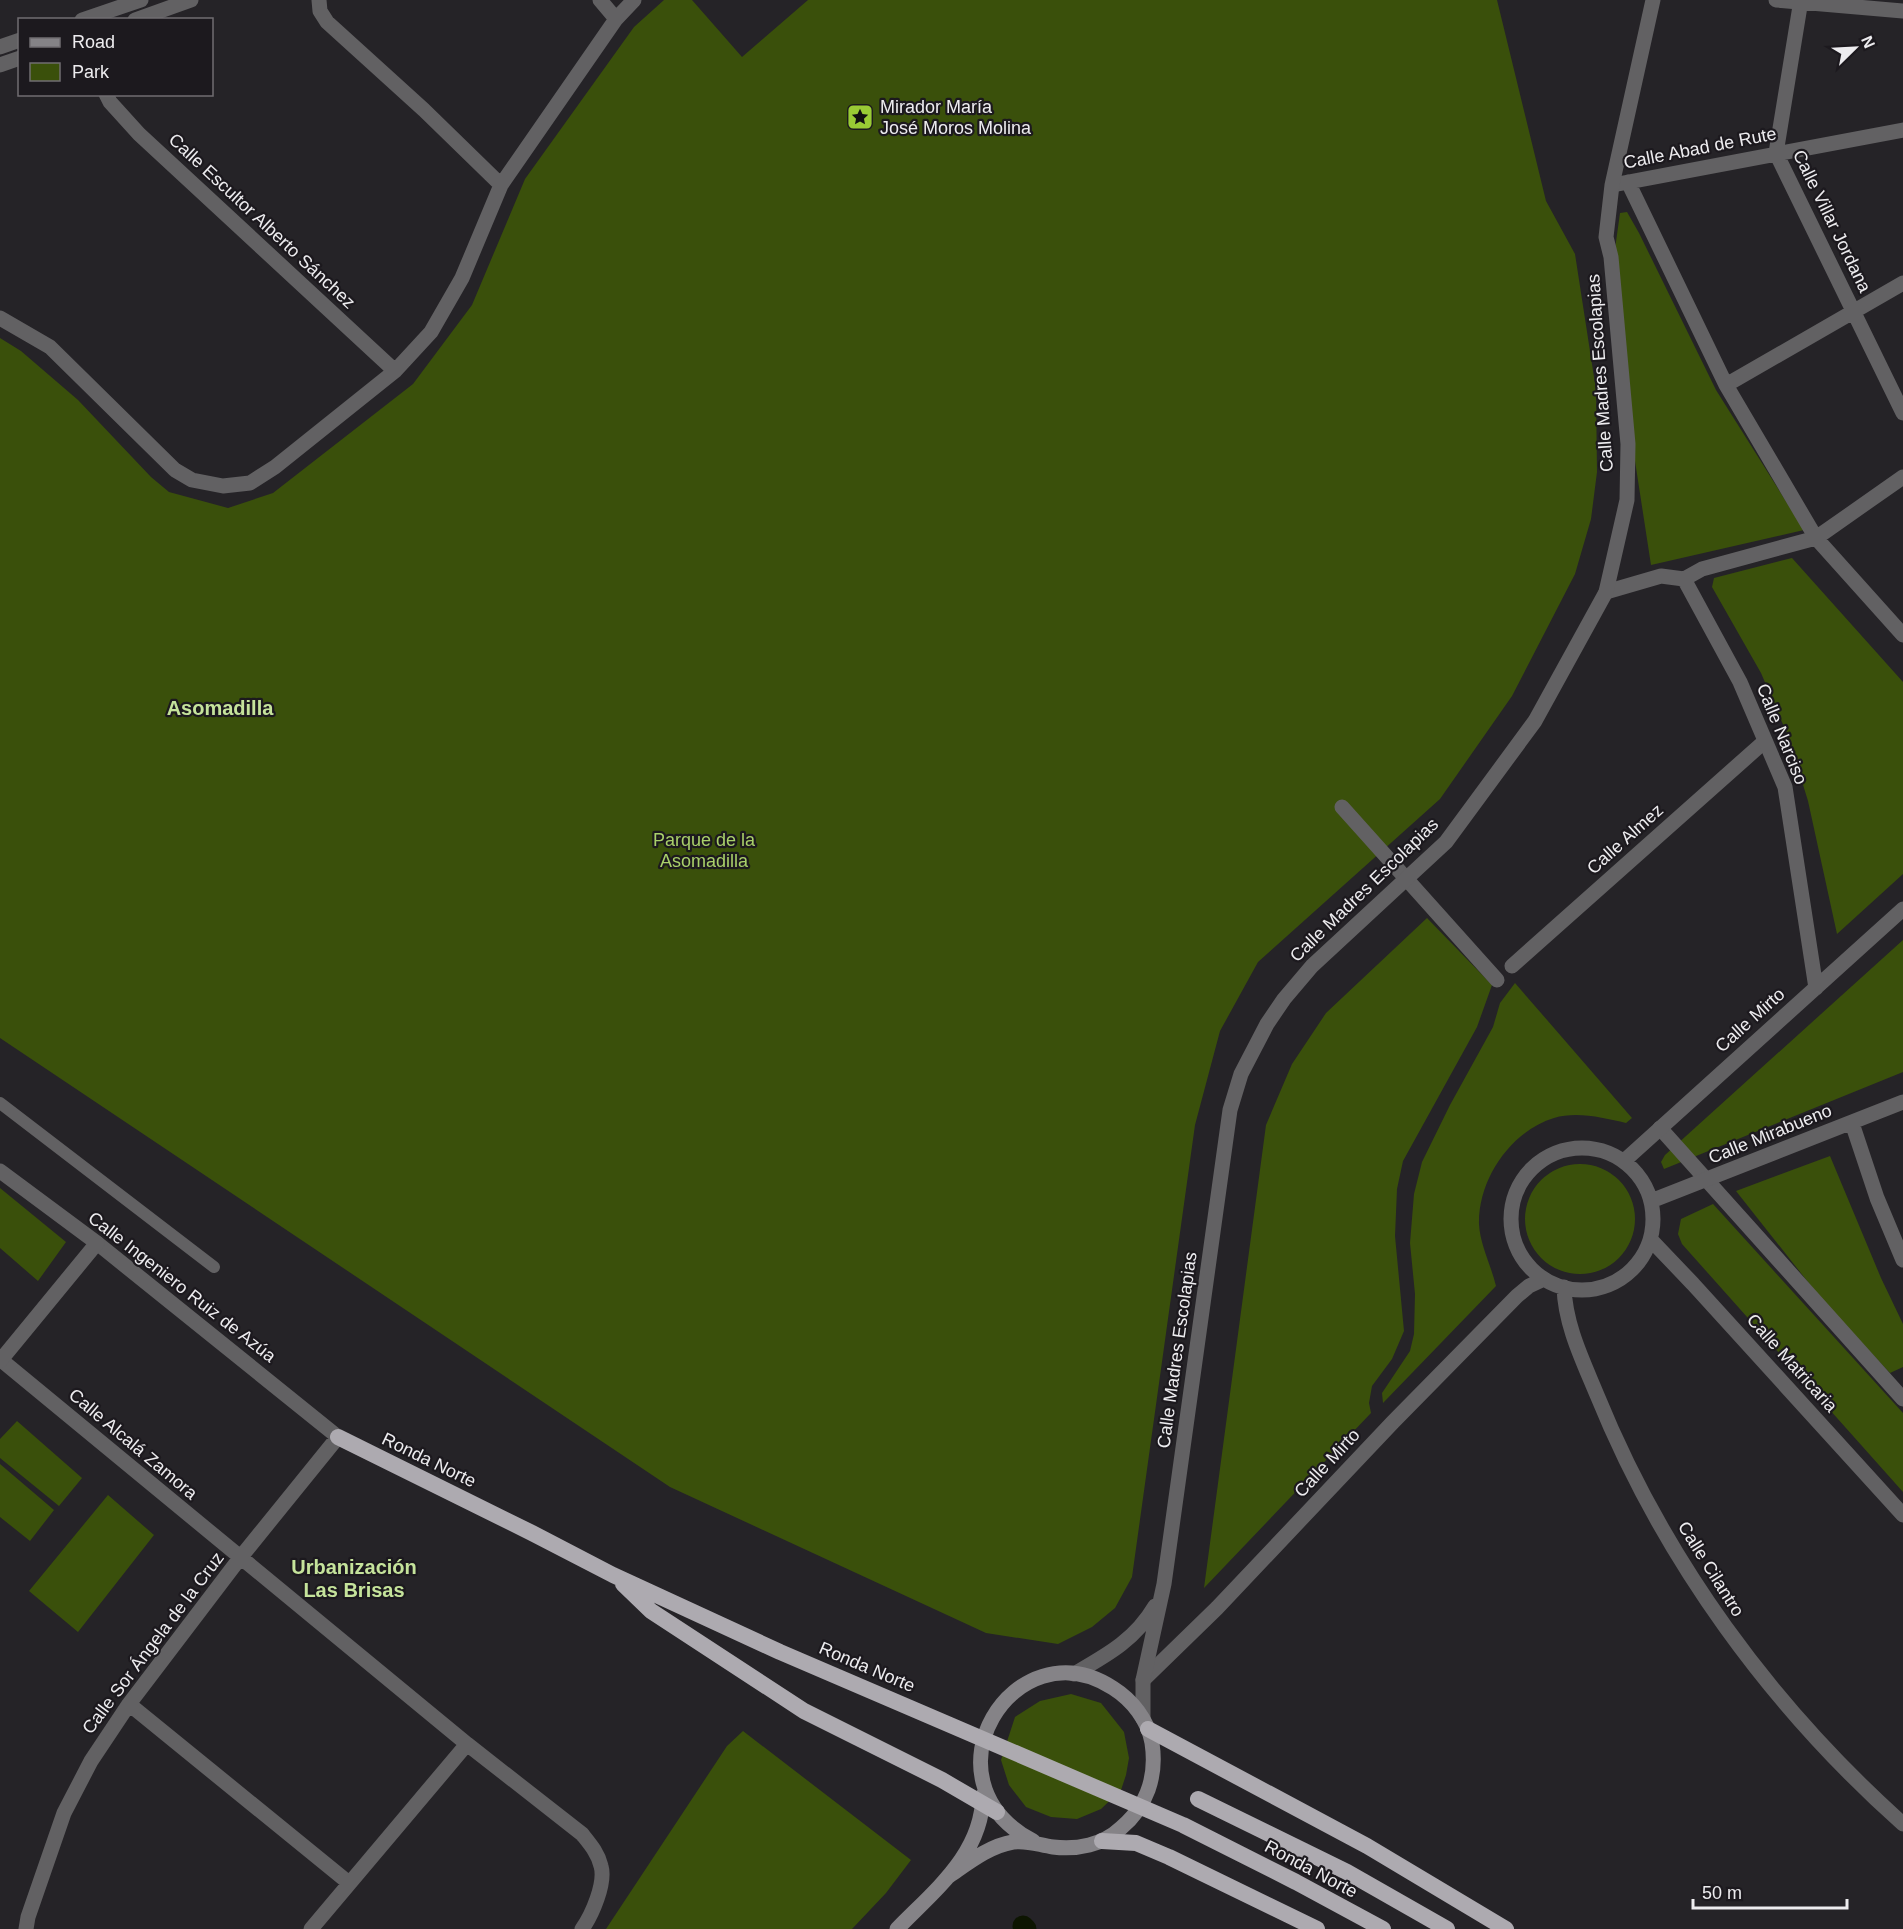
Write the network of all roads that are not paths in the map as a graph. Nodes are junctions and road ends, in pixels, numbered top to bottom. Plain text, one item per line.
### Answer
1 (141, 0) edge
2 (191, 0) edge
3 (319, 0) edge
4 (600, 0) edge
5 (634, 0) edge
6 (1653, 0) edge
7 (1776, 0) edge
8 (1800, 1) edge
9 (1903, 10) edge
10 (88, 18) edge
11 (141, 18) edge
12 (616, 19) junction
13 (18, 41) edge
14 (0, 47) edge
15 (18, 59) edge
16 (0, 65) edge
17 (107, 96) edge
18 (1903, 130) edge
19 (1776, 153) junction
20 (1628, 182) junction
21 (1612, 184) junction
22 (501, 185) junction
23 (1903, 283) edge
24 (1853, 311) junction
25 (0, 318) edge
26 (395, 371) junction
27 (1726, 385) junction
28 (1903, 413) edge
29 (1903, 477) edge
30 (1816, 538) junction
31 (1684, 579) junction
32 (1606, 592) junction
33 (1903, 635) edge
34 (1765, 741) junction
35 (1342, 807) dead end
36 (1903, 909) edge
37 (1512, 966) dead end
38 (1497, 980) dead end
39 (1816, 988) junction
40 (1903, 1102) edge
41 (0, 1103) edge
42 (1852, 1123) junction
43 (1660, 1128) junction
44 (1624, 1161) junction
45 (0, 1171) edge
46 (1706, 1180) junction
47 (1652, 1201) junction
48 (1651, 1240) junction
49 (97, 1243) junction
50 (1903, 1260) edge
51 (214, 1267) dead end
52 (1544, 1279) junction
53 (1564, 1287) junction
54 (0, 1360) edge
55 (1903, 1399) edge
56 (338, 1437) junction
57 (1903, 1515) edge
58 (240, 1558) junction
59 (614, 1575) junction
60 (1164, 1584) junction
61 (1074, 1674) junction
62 (1143, 1680) junction
63 (129, 1704) junction
64 (1145, 1724) junction
65 (467, 1744) junction
66 (1198, 1799) dead end
67 (990, 1808) junction
68 (1903, 1824) edge
69 (1033, 1841) junction
70 (1102, 1841) junction
71 (949, 1876) junction
72 (349, 1883) junction
73 (26, 1929) edge
74 (311, 1929) edge
75 (582, 1929) edge
76 (897, 1929) edge
77 (1317, 1929) edge
78 (1383, 1929) edge
79 (1447, 1929) edge
80 (1506, 1929) edge

1 - 10 street
2 - 11 street
3 - 22 street
4 - 12 street
5 - 12 street
6 - 21 street, Calle Madres Escolapias
7 - 8 street
8 - 9 street
8 - 19 street, Calle Villar Jordana
12 - 22 street
13 - 14 street
15 - 16 street
17 - 26 street, Calle Escultor Alberto Sánchez
18 - 19 street, Calle Abad de Rute
19 - 20 street, Calle Abad de Rute
19 - 24 street, Calle Villar Jordana
20 - 21 street, Calle Abad de Rute
20 - 27 street
21 - 32 street, Calle Madres Escolapias
22 - 26 street
23 - 24 street
24 - 27 street
24 - 28 street, Calle Villar Jordana
25 - 26 street
27 - 30 street
29 - 30 street
30 - 31 street
30 - 33 street
31 - 32 street
31 - 34 street, Calle Narciso
32 - 60 street, Calle Madres Escolapias
34 - 37 street, Calle Almez
34 - 39 street, Calle Narciso
35 - 38 street
36 - 39 street, Calle Mirto
39 - 43 street, Calle Mirto
40 - 42 street, Calle Mirabueno
41 - 51 lane
42 - 46 street, Calle Mirabueno
42 - 50 street
43 - 44 street, Calle Mirto
43 - 46 street
44 - 47 street
44 - 52 street
45 - 49 street, Calle Ingeniero Ruiz de Azúa
46 - 47 street, Calle Mirabueno
46 - 55 street
47 - 48 street
48 - 53 street
48 - 57 street, Calle Matricaria
49 - 54 street
49 - 56 street, Calle Ingeniero Ruiz de Azúa
52 - 53 street
52 - 62 street, Calle Mirto
53 - 68 street, Calle Cilantro
54 - 58 street, Calle Alcalá Zamora
56 - 58 street, Calle Sor Ángela de la Cruz
56 - 59 highway, Ronda Norte
58 - 63 street, Calle Sor Ángela de la Cruz
58 - 65 street, Calle Alcalá Zamora
59 - 67 highway
59 - 78 highway, Ronda Norte
60 - 61 street, Calle Madres Escolapias
60 - 62 street, Calle Madres Escolapias
61 - 64 main road
61 - 67 main road
62 - 64 street, Calle Madres Escolapias
63 - 72 street
63 - 73 street, Calle Sor Ángela de la Cruz
64 - 70 main road
64 - 80 highway
65 - 72 street
65 - 75 street, Calle Alcalá Zamora
66 - 79 highway, Ronda Norte
67 - 69 main road
67 - 71 main road
69 - 70 main road
69 - 71 main road
70 - 77 highway
71 - 76 main road
72 - 74 street

